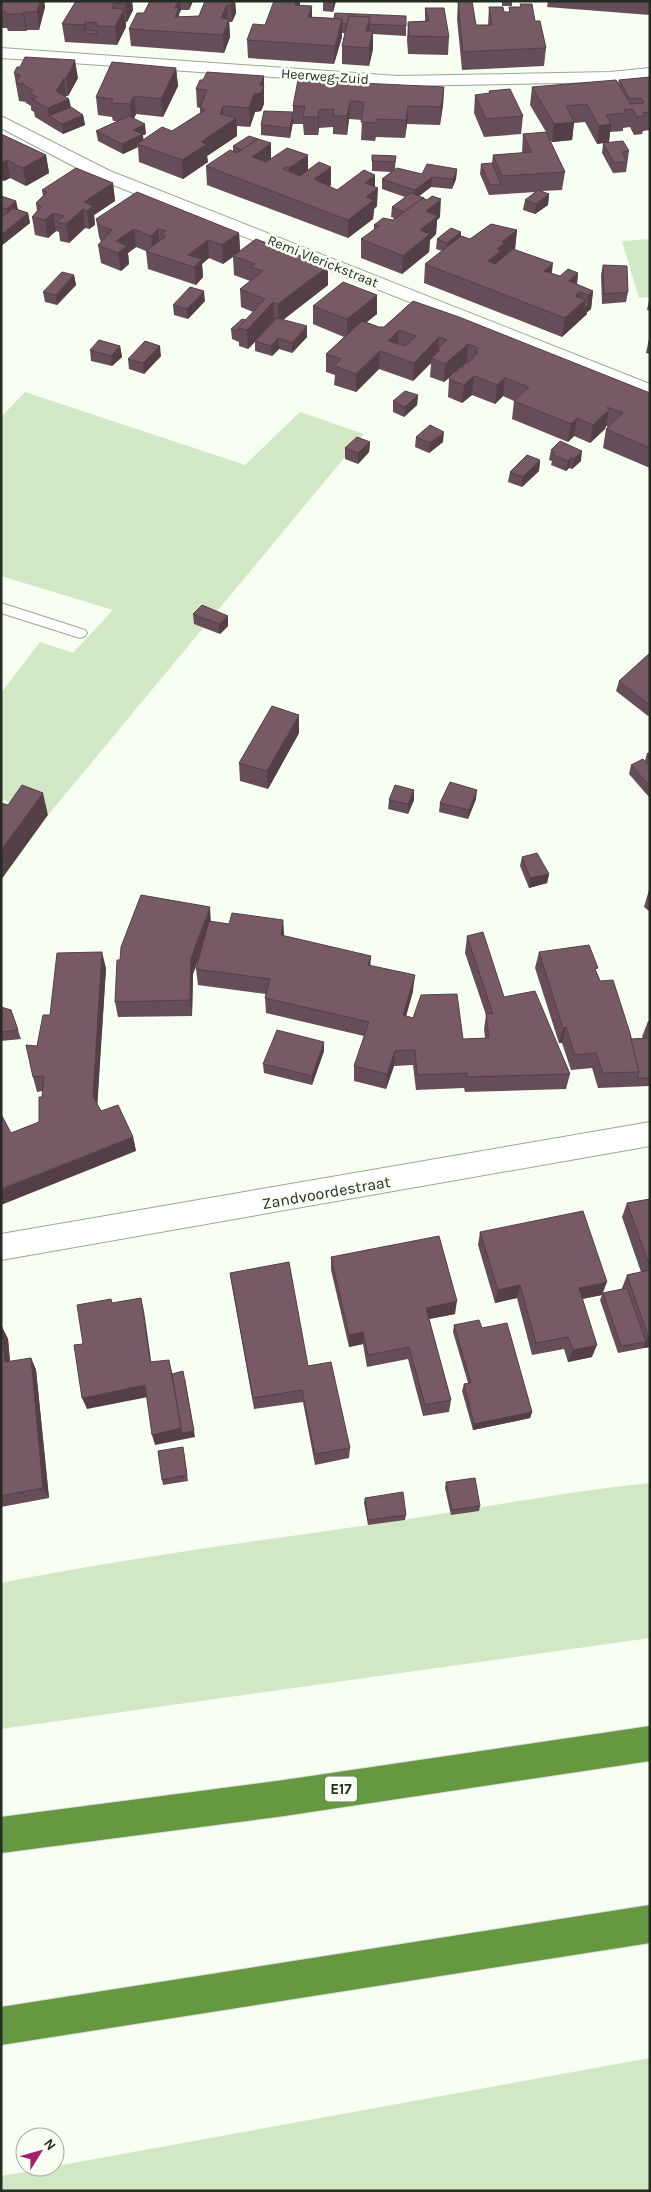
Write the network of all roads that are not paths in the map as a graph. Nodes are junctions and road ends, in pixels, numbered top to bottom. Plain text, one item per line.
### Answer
1 (1, 53) edge
2 (650, 74) edge
3 (1, 121) edge
4 (650, 391) edge
5 (1, 608) edge
6 (80, 633) dead end
7 (650, 1134) edge
8 (1, 1247) edge
9 (650, 1744) edge
10 (16, 1833) edge
11 (650, 1924) edge
12 (1, 2026) edge

1 - 2 street, Heerweg-Zuid
3 - 4 street, Remi Vlerickstraat
5 - 6 lane
7 - 8 street, Zandvoordestraat
9 - 10 highway, E17
11 - 12 highway

